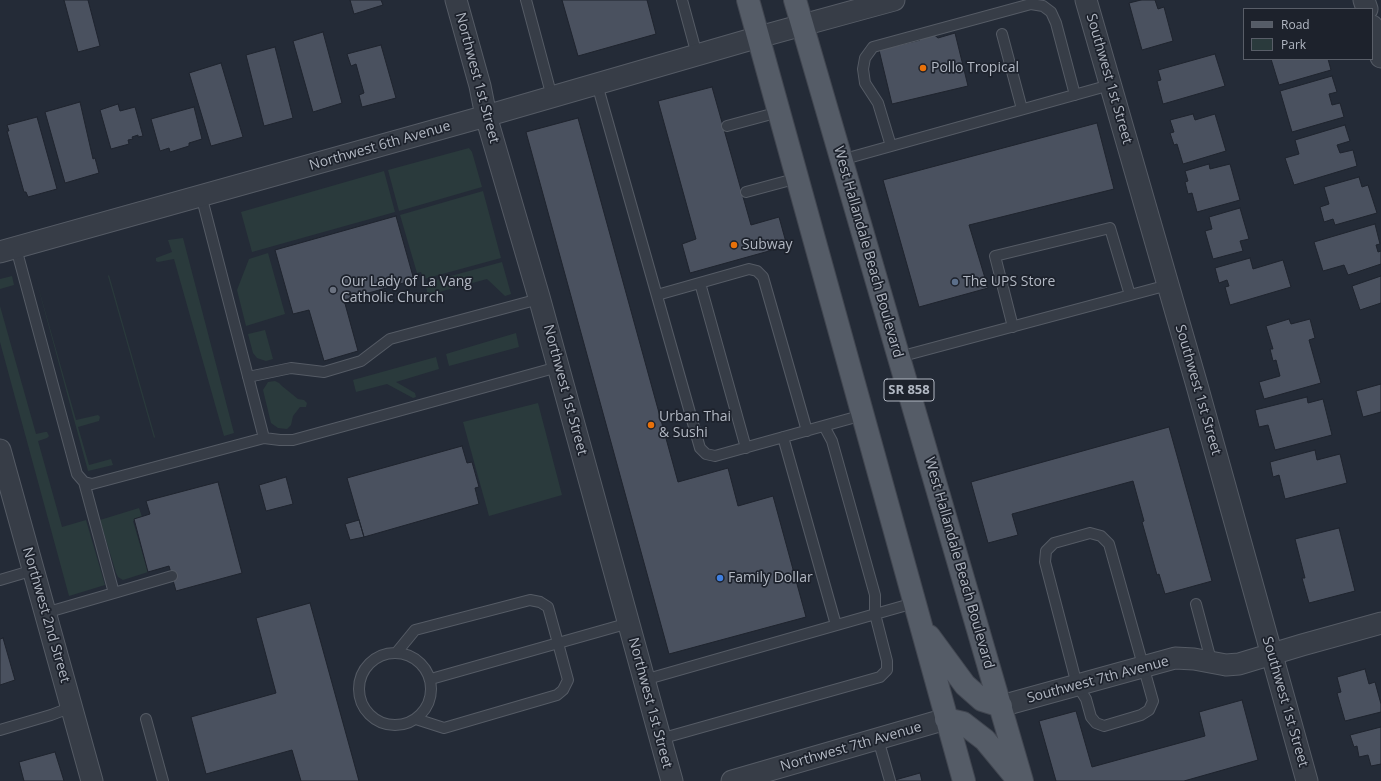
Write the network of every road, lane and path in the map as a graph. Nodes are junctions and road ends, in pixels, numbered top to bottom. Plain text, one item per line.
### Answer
1 (456, 0) edge
2 (526, 0) edge
3 (682, 0) edge
4 (748, 0) edge
5 (795, 0) edge
6 (894, 0) edge
7 (1086, 0) edge
8 (802, 25) junction
9 (1373, 29) edge
10 (1002, 34) dead end
11 (758, 37) junction
12 (697, 55) junction
13 (1381, 57) edge
14 (597, 84) junction
15 (1110, 85) junction
16 (1076, 95) junction
17 (552, 97) junction
18 (1022, 110) junction
19 (779, 112) junction
20 (486, 116) junction
21 (728, 126) dead end
22 (891, 146) junction
23 (841, 160) junction
24 (798, 178) junction
25 (746, 192) dead end
26 (201, 195) junction
27 (8, 250) edge
28 (700, 283) junction
29 (1168, 285) junction
30 (657, 295) junction
31 (1130, 295) junction
32 (539, 298) junction
33 (1013, 326) junction
34 (899, 357) junction
35 (558, 367) junction
36 (248, 377) junction
37 (863, 415) junction
38 (824, 426) junction
39 (806, 431) junction
40 (264, 438) junction
41 (783, 438) junction
42 (746, 448) junction
43 (0, 450) edge
44 (84, 482) junction
45 (34, 570) junction
46 (172, 576) dead end
47 (0, 580) edge
48 (114, 593) junction
49 (914, 603) junction
50 (1196, 604) dead end
51 (45, 613) junction
52 (875, 614) junction
53 (629, 623) junction
54 (1381, 623) edge
55 (836, 625) junction
56 (921, 625) junction
57 (558, 643) junction
58 (397, 652) junction
59 (1272, 654) junction
60 (1212, 664) junction
61 (1143, 667) junction
62 (431, 679) junction
63 (644, 680) junction
64 (1077, 685) junction
65 (1001, 706) junction
66 (72, 707) junction
67 (146, 719) dead end
68 (416, 719) junction
69 (946, 719) junction
70 (0, 730) edge
71 (660, 739) junction
72 (878, 739) junction
73 (92, 781) edge
74 (163, 781) edge
75 (672, 781) edge
76 (732, 781) edge
77 (890, 781) edge
78 (964, 781) edge
79 (1019, 781) edge
80 (1022, 781) edge
81 (1307, 781) edge

1 - 20 street, Northwest 1st Street
2 - 17 lane
3 - 12 lane
4 - 11 main road
5 - 8 main road, West Hallandale Beach Boulevard / SR 858
6 - 8 street, Northwest 6th Avenue
7 - 15 street, Southwest 1st Street
8 - 11 street, Northwest 6th Avenue
8 - 23 main road, West Hallandale Beach Boulevard / SR 858
9 - 13 street
10 - 18 lane
11 - 12 street, Northwest 6th Avenue
11 - 19 main road
12 - 14 street, Northwest 6th Avenue
14 - 17 street, Northwest 6th Avenue
14 - 30 lane
15 - 16 lane
15 - 29 street, Southwest 1st Street
16 - 18 lane
16 - 22 lane
17 - 20 street, Northwest 6th Avenue
18 - 22 lane
19 - 21 lane
19 - 24 main road
20 - 26 street, Northwest 6th Avenue
20 - 32 street, Northwest 1st Street
22 - 23 lane
23 - 34 main road, West Hallandale Beach Boulevard / SR 858
24 - 25 lane
24 - 37 main road
26 - 27 street, Northwest 6th Avenue
26 - 36 lane
27 - 44 lane
28 - 30 lane
28 - 39 lane
28 - 42 lane
29 - 31 lane
29 - 59 street, Southwest 1st Street
30 - 42 lane
31 - 33 lane
31 - 33 lane
32 - 35 street, Northwest 1st Street
32 - 36 lane
33 - 34 lane
34 - 65 main road, West Hallandale Beach Boulevard / SR 858
35 - 40 lane
35 - 53 street, Northwest 1st Street
36 - 40 lane
37 - 38 lane
37 - 49 main road
38 - 39 lane
38 - 52 lane
39 - 41 lane
40 - 44 lane
41 - 42 lane
41 - 55 lane
43 - 45 street, Northwest 2nd Street
44 - 48 lane
45 - 47 lane
45 - 51 street, Northwest 2nd Street
46 - 48 lane
48 - 51 lane
49 - 52 lane
49 - 56 main road
50 - 60 lane
51 - 66 street, Northwest 2nd Street
52 - 55 lane
52 - 71 lane
53 - 57 lane
53 - 63 street, Northwest 1st Street
54 - 59 street, Southwest 7th Avenue
55 - 63 lane
56 - 65 main road
56 - 69 main road
57 - 58 lane
57 - 62 lane
57 - 68 lane
58 - 62 lane
58 - 68 lane
59 - 60 street, Southwest 7th Avenue
59 - 81 street, Southwest 1st Street
60 - 61 street, Southwest 7th Avenue
61 - 64 street, Southwest 7th Avenue
61 - 64 lane
61 - 64 lane
62 - 68 lane
63 - 71 street, Northwest 1st Street
64 - 65 street, Southwest 7th Avenue
65 - 80 main road, West Hallandale Beach Boulevard / SR 858
66 - 70 lane
66 - 73 street, Northwest 2nd Street
67 - 74 lane
69 - 72 street, Northwest 7th Avenue
69 - 78 main road
69 - 79 main road
71 - 75 street, Northwest 1st Street
72 - 76 street, Northwest 7th Avenue
72 - 77 lane

